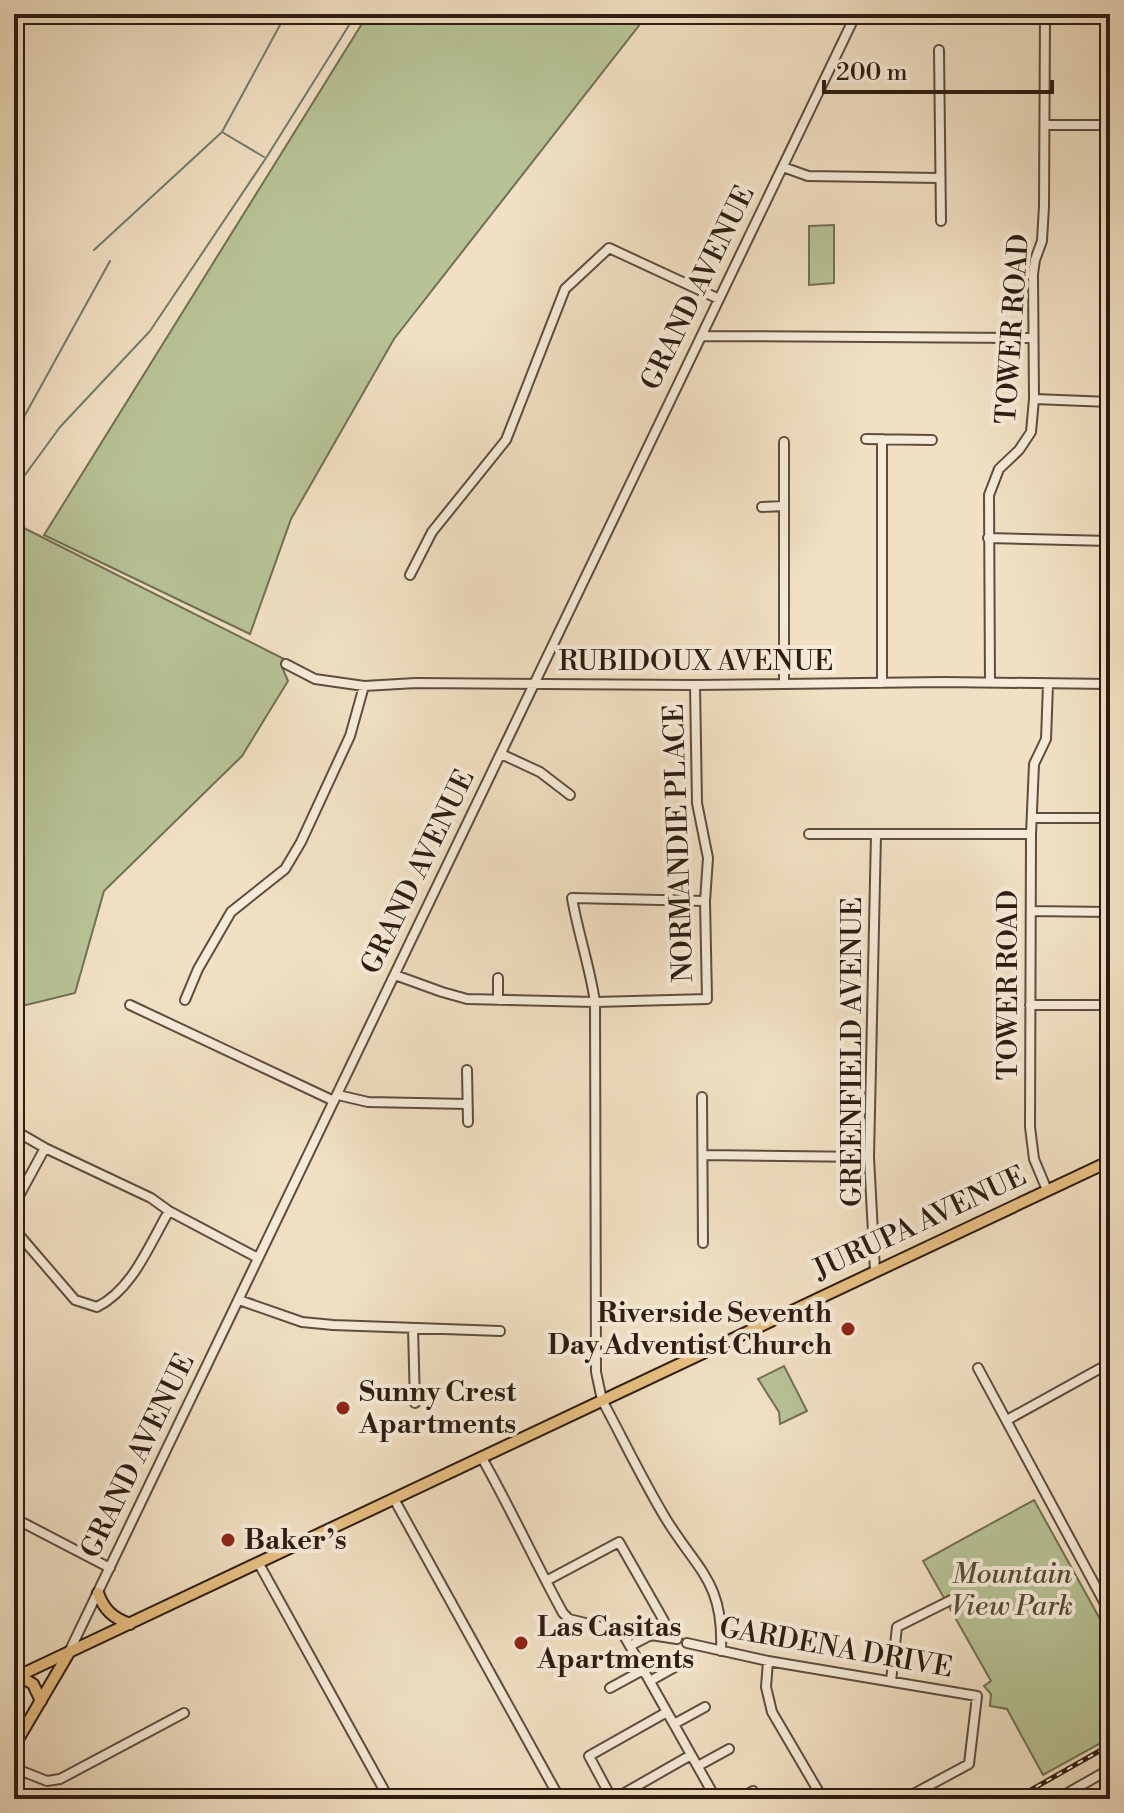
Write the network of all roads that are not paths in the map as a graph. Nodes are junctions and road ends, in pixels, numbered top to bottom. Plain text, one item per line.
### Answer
1 (856, 14) edge
2 (1045, 15) edge
3 (1110, 15) edge
4 (939, 50) dead end
5 (1045, 125) junction
6 (1110, 125) edge
7 (783, 167) junction
8 (939, 178) junction
9 (941, 221) dead end
10 (719, 299) junction
11 (702, 336) junction
12 (1033, 338) junction
13 (1034, 399) junction
14 (1110, 402) edge
15 (866, 439) dead end
16 (882, 439) junction
17 (932, 440) dead end
18 (784, 442) dead end
19 (784, 506) junction
20 (762, 507) dead end
21 (988, 538) junction
22 (1110, 541) edge
23 (410, 575) dead end
24 (286, 664) dead end
25 (990, 682) junction
26 (882, 683) junction
27 (536, 684) junction
28 (784, 684) junction
29 (1110, 684) edge
30 (695, 685) junction
31 (1048, 685) junction
32 (364, 686) junction
33 (501, 754) junction
34 (570, 795) dead end
35 (1032, 818) junction
36 (1110, 818) edge
37 (809, 834) dead end
38 (876, 834) junction
39 (1031, 834) junction
40 (705, 901) junction
41 (1031, 911) junction
42 (1110, 912) edge
43 (395, 975) junction
44 (498, 978) dead end
45 (185, 1000) dead end
46 (498, 1000) junction
47 (595, 1002) junction
48 (130, 1005) dead end
49 (1030, 1005) junction
50 (1110, 1005) edge
51 (467, 1070) dead end
52 (702, 1097) dead end
53 (336, 1098) junction
54 (467, 1104) junction
55 (468, 1122) dead end
56 (14, 1130) edge
57 (45, 1148) junction
58 (703, 1155) junction
59 (869, 1157) junction
60 (1110, 1161) edge
61 (1047, 1190) junction
62 (14, 1205) edge
63 (169, 1211) junction
64 (14, 1229) edge
65 (703, 1243) dead end
66 (258, 1258) junction
67 (875, 1271) junction
68 (239, 1300) junction
69 (413, 1328) junction
70 (500, 1331) dead end
71 (1110, 1363) edge
72 (978, 1368) dead end
73 (602, 1400) junction
74 (415, 1403) dead end
75 (1007, 1420) junction
76 (482, 1458) junction
77 (394, 1499) junction
78 (18, 1521) edge
79 (14, 1534) edge
80 (259, 1564) junction
81 (110, 1568) junction
82 (546, 1581) junction
83 (98, 1593) junction
84 (953, 1599) dead end
85 (1110, 1613) edge
86 (130, 1624) junction
87 (662, 1636) junction
88 (677, 1639) dead end
89 (687, 1643) dead end
90 (630, 1646) junction
91 (70, 1650) junction
92 (721, 1651) junction
93 (768, 1661) junction
94 (682, 1663) dead end
95 (643, 1670) junction
96 (16, 1677) edge
97 (650, 1681) junction
98 (891, 1681) junction
99 (610, 1688) dead end
100 (41, 1701) junction
101 (705, 1707) dead end
102 (667, 1712) junction
103 (184, 1713) dead end
104 (674, 1724) junction
105 (14, 1746) edge
106 (729, 1749) dead end
107 (691, 1755) junction
108 (698, 1766) junction
109 (14, 1768) edge
110 (1110, 1769) edge
111 (753, 1791) dead end
112 (389, 1799) edge
113 (560, 1799) edge
114 (613, 1799) edge
115 (716, 1799) edge
116 (738, 1799) edge
117 (823, 1799) edge
118 (904, 1799) edge
119 (1057, 1799) edge

1 - 7 street, GRAND AVENUE
2 - 3 street
2 - 5 street, TOWER ROAD
4 - 8 street
5 - 6 street
5 - 12 street, TOWER ROAD
7 - 8 street
7 - 10 street, GRAND AVENUE
8 - 9 street
10 - 11 street, GRAND AVENUE
10 - 23 street
11 - 12 street
11 - 27 street, GRAND AVENUE
12 - 13 street, TOWER ROAD
13 - 14 street
13 - 21 street, TOWER ROAD
15 - 16 street
16 - 17 street
16 - 26 street
18 - 19 street
19 - 20 street
19 - 28 street
21 - 22 street
21 - 25 street, TOWER ROAD
24 - 32 street, RUBIDOUX AVENUE
25 - 26 street, RUBIDOUX AVENUE
25 - 31 street, RUBIDOUX AVENUE
26 - 28 street, RUBIDOUX AVENUE
27 - 30 street, RUBIDOUX AVENUE
27 - 32 street, RUBIDOUX AVENUE
27 - 33 street, GRAND AVENUE
28 - 30 street, RUBIDOUX AVENUE
29 - 31 street, RUBIDOUX AVENUE
30 - 40 street, NORMANDIE PLACE
31 - 35 street, TOWER ROAD
32 - 45 street
33 - 34 street
33 - 43 street, GRAND AVENUE
35 - 36 street
35 - 39 street, TOWER ROAD
37 - 38 street
38 - 39 street
38 - 59 street, GREENFIELD AVENUE
39 - 41 street, TOWER ROAD
40 - 47 street, NORMANDIE PLACE
40 - 47 street
41 - 42 street
41 - 49 street, TOWER ROAD
43 - 46 street
43 - 53 street, GRAND AVENUE
44 - 46 street
46 - 47 street
47 - 73 street
48 - 53 street
49 - 50 street
49 - 61 street, TOWER ROAD
51 - 54 street
52 - 58 street
53 - 54 street
53 - 66 street, GRAND AVENUE
54 - 55 street
56 - 57 street
57 - 62 street
57 - 63 street
58 - 59 street
58 - 65 street
59 - 67 street, GREENFIELD AVENUE
60 - 61 main road, JURUPA AVENUE
61 - 67 main road, JURUPA AVENUE
63 - 64 street
63 - 66 street
66 - 68 street, GRAND AVENUE
67 - 73 main road, JURUPA AVENUE
68 - 69 street
68 - 81 street, GRAND AVENUE
69 - 70 street
69 - 74 street
71 - 75 street
72 - 75 street
73 - 76 main road, JURUPA AVENUE
73 - 92 street
75 - 85 street
76 - 77 main road, JURUPA AVENUE
76 - 82 street
77 - 80 main road, JURUPA AVENUE
77 - 113 street
78 - 79 street
78 - 81 street
80 - 86 main road, JURUPA AVENUE
80 - 112 street
81 - 83 street, GRAND AVENUE
82 - 87 street
82 - 90 street
83 - 86 main road
83 - 91 street, GRAND AVENUE
84 - 98 street
86 - 91 main road, JURUPA AVENUE
87 - 88 street
87 - 90 street
89 - 92 street, GARDENA DRIVE
90 - 95 street
91 - 96 main road, JURUPA AVENUE
91 - 100 main road, GRAND AVENUE
92 - 93 street, GARDENA DRIVE
93 - 98 street, GARDENA DRIVE
93 - 117 street
94 - 97 street
95 - 97 street
95 - 99 street
96 - 100 main road
97 - 102 street
98 - 118 street, GARDENA DRIVE
100 - 105 main road, GRAND AVENUE
101 - 104 street
102 - 104 street
102 - 114 street
103 - 109 street
104 - 107 street
106 - 108 street
107 - 108 street
107 - 114 street
108 - 115 street
110 - 119 street
111 - 116 street

